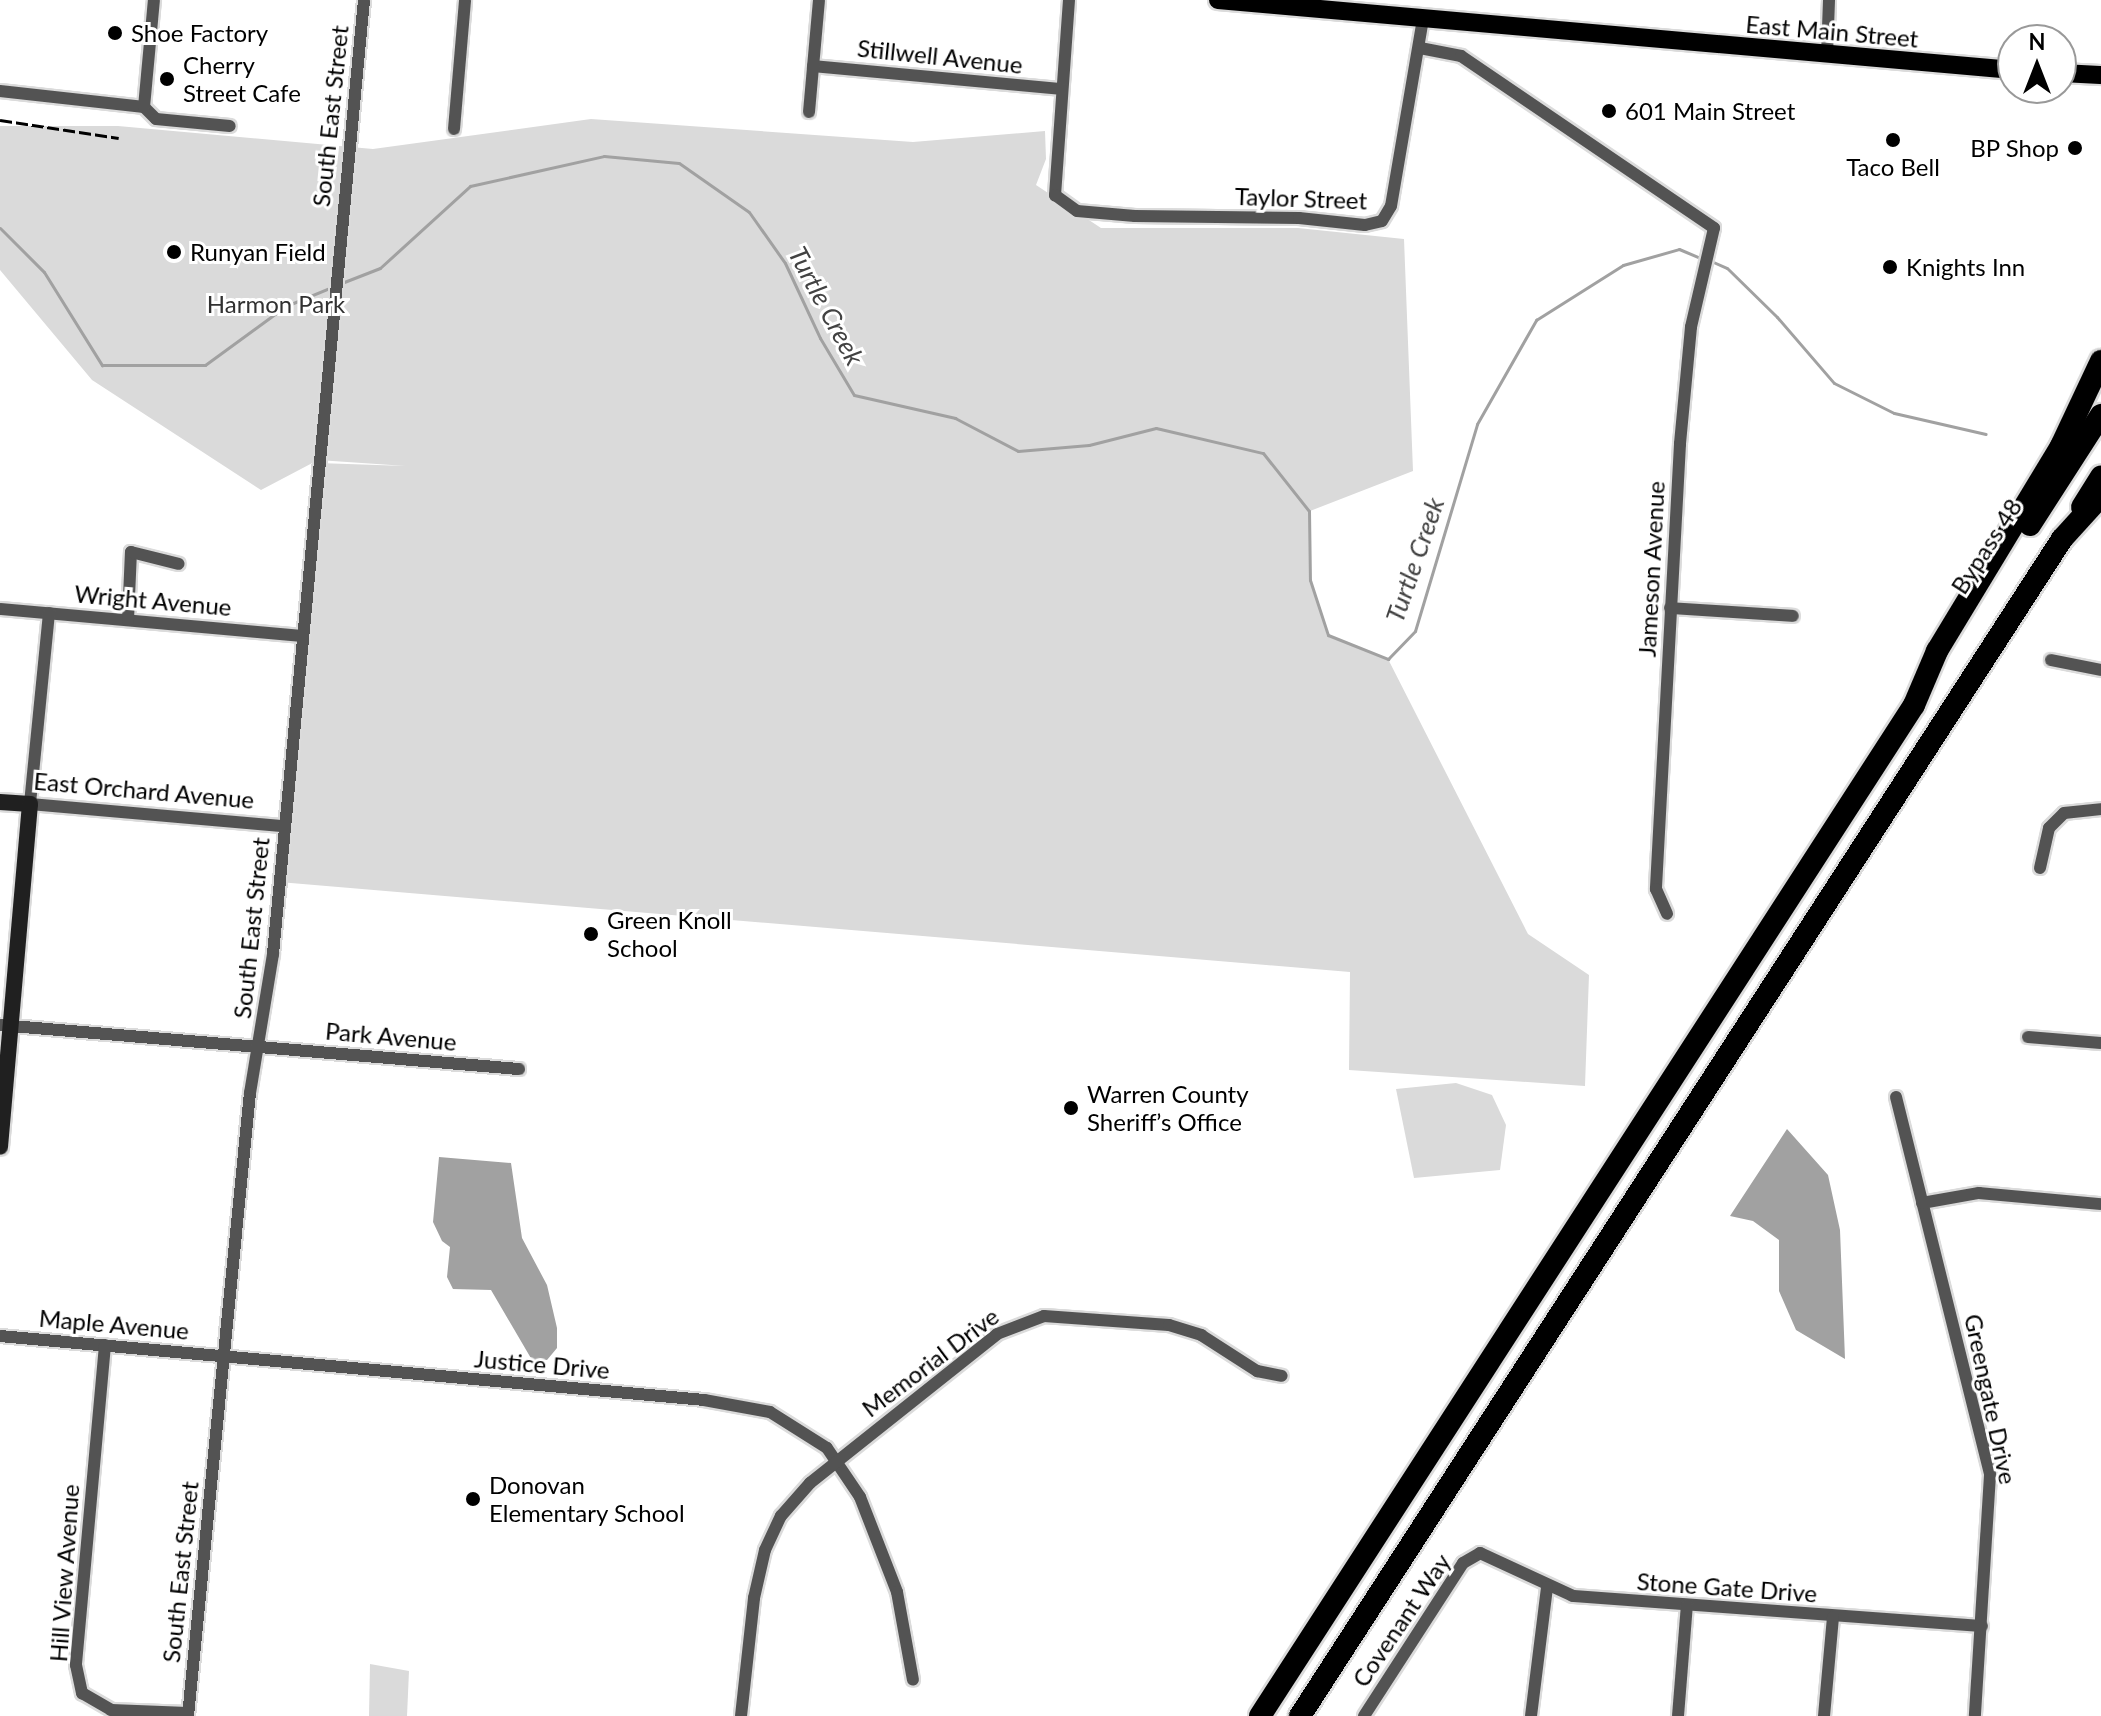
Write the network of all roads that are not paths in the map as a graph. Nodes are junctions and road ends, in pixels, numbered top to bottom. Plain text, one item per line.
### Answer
1 (154, 0) edge
2 (364, 0) edge
3 (465, 0) edge
4 (819, 0) edge
5 (1069, 0) edge
6 (1218, 0) edge
7 (1829, 0) edge
8 (1423, 18) junction
9 (1420, 48) junction
10 (1827, 55) junction
11 (813, 66) junction
12 (1997, 69) edge
13 (2077, 74) edge
14 (2101, 75) edge
15 (1062, 89) junction
16 (0, 91) edge
17 (144, 107) junction
18 (809, 112) dead end
19 (230, 126) dead end
20 (454, 129) dead end
21 (2101, 361) edge
22 (2101, 415) edge
23 (2101, 476) edge
24 (2101, 496) edge
25 (2062, 539) junction
26 (179, 564) dead end
27 (1670, 608) junction
28 (0, 609) edge
29 (49, 613) junction
30 (1793, 616) dead end
31 (128, 620) junction
32 (302, 636) junction
33 (2051, 660) dead end
34 (2101, 670) edge
35 (1914, 705) junction
36 (0, 802) edge
37 (30, 804) junction
38 (2101, 809) edge
39 (284, 826) junction
40 (2040, 868) dead end
41 (1667, 914) dead end
42 (6, 1025) edge
43 (2028, 1037) dead end
44 (2101, 1043) edge
45 (259, 1046) junction
46 (519, 1069) dead end
47 (1896, 1097) dead end
48 (0, 1147) edge
49 (1922, 1203) junction
50 (2101, 1204) edge
51 (0, 1336) edge
52 (105, 1345) junction
53 (224, 1357) junction
54 (1282, 1376) dead end
55 (838, 1461) junction
56 (1480, 1553) joint
57 (1547, 1587) junction
58 (1687, 1605) junction
59 (1833, 1617) junction
60 (1982, 1626) junction
61 (913, 1680) dead end
62 (188, 1715) edge
63 (741, 1716) edge
64 (1260, 1716) edge
65 (1300, 1716) edge
66 (1364, 1716) edge
67 (1531, 1716) edge
68 (1678, 1716) edge
69 (1824, 1716) edge
70 (1975, 1716) edge

1 - 17 street
2 - 32 street, South East Street
3 - 20 street
4 - 11 street
5 - 15 street
6 - 8 main road, East Main Street
7 - 10 street
8 - 9 street, Taylor Street
8 - 10 main road, East Main Street
9 - 15 street, Taylor Street
9 - 27 street, Jameson Avenue
10 - 12 main road, East Main Street
11 - 15 street, Stillwell Avenue
11 - 18 street
13 - 14 main road
16 - 17 street
17 - 19 street
21 - 35 highway
22 - 35 highway, Bypass 48
23 - 25 highway
24 - 25 highway
25 - 65 highway
26 - 31 street
27 - 30 street
27 - 41 street, Jameson Avenue
28 - 29 street, Wright Avenue
29 - 31 street, Wright Avenue
29 - 37 street
31 - 32 street, Wright Avenue
32 - 39 street, South East Street
33 - 34 street
35 - 64 highway
36 - 37 street, East Orchard Avenue
37 - 39 street, East Orchard Avenue
37 - 42 street
38 - 40 street
39 - 45 street, South East Street
42 - 45 street, Park Avenue
42 - 48 street
43 - 44 street
45 - 46 street, Park Avenue
45 - 53 street, South East Street
47 - 49 street, Greengate Drive
49 - 50 street
49 - 60 street, Greengate Drive
51 - 52 street, Maple Avenue
52 - 53 street, Maple Avenue
52 - 62 street, Hill View Avenue
53 - 55 street, Justice Drive
53 - 62 street, South East Street
54 - 55 street, Memorial Drive
55 - 61 street, Justice Drive
55 - 63 street
56 - 57 street, Stone Gate Drive
56 - 66 street, Covenant Way
57 - 58 street, Stone Gate Drive
57 - 67 street
58 - 59 street, Stone Gate Drive
58 - 68 street
59 - 60 street, Stone Gate Drive
59 - 69 street
60 - 70 street, Greengate Drive

